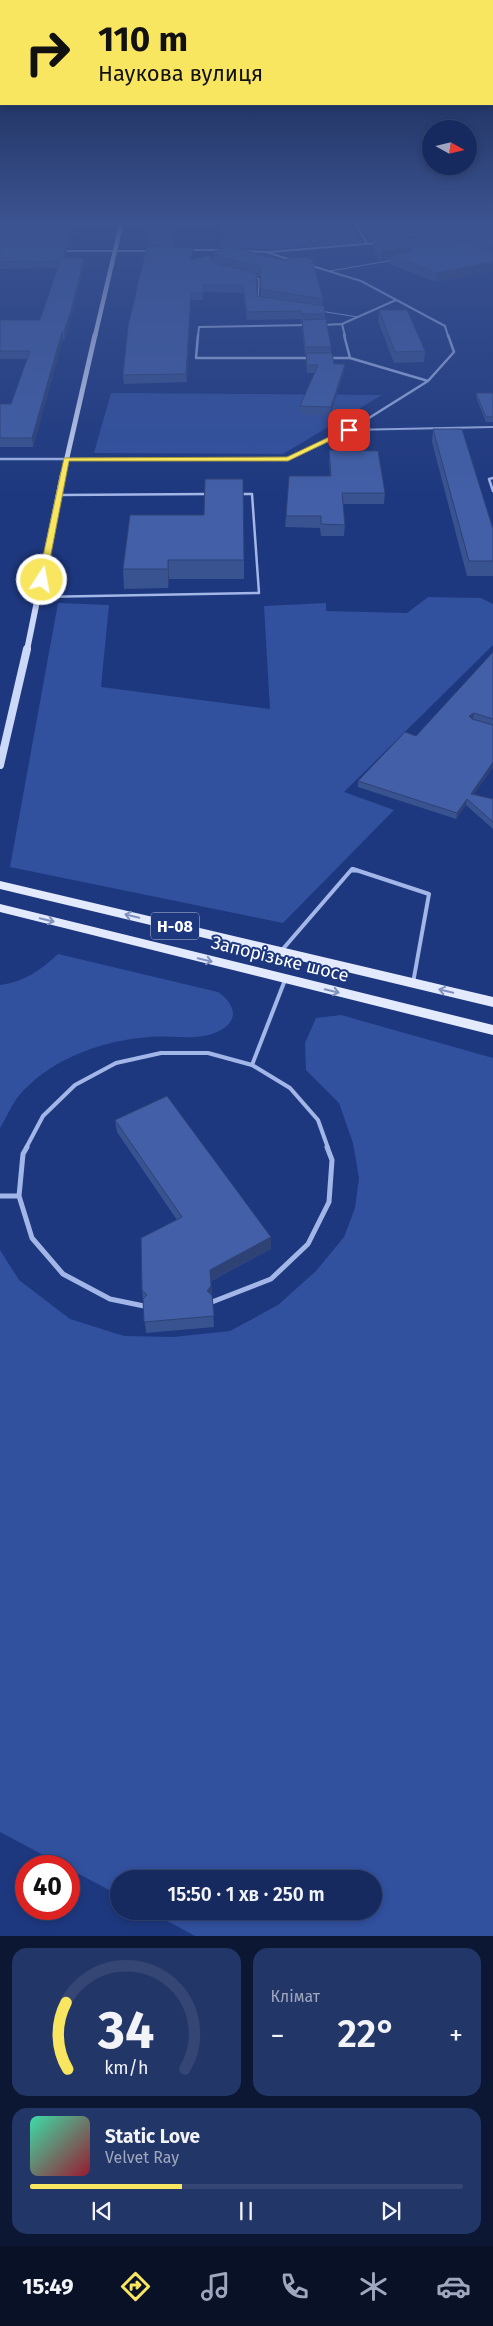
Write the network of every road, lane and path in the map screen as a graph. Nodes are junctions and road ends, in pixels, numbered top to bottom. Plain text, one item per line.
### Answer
1 (100, 315) edge
2 (348, 315) edge
3 (362, 315) edge
4 (426, 315) edge
5 (358, 317) junction
6 (342, 324) junction
7 (350, 358) junction
8 (428, 381) junction
9 (493, 427) edge
10 (349, 430) junction
11 (0, 459) edge
12 (66, 459) junction
13 (493, 478) edge
14 (493, 491) edge
15 (213, 494) edge
16 (232, 494) edge
17 (59, 495) junction
18 (39, 597) junction
19 (0, 765) edge
20 (0, 885) edge
21 (0, 908) edge
22 (281, 951) junction
23 (285, 980) junction
24 (413, 983) junction
25 (493, 1002) edge
26 (493, 1030) edge
27 (252, 1065) junction
28 (0, 1196) edge
29 (19, 1196) junction
30 (212, 1302) edge
31 (144, 1306) edge

1 - 12 street
2 - 5 lane
3 - 5 street
4 - 8 street
5 - 6 street
6 - 7 street
6 - 7 street
7 - 8 street
8 - 10 street
9 - 10 lane
10 - 12 street
11 - 12 street
12 - 17 street
13 - 14 lane
15 - 17 lane
16 - 18 lane
17 - 18 street
18 - 19 street
22 -> 20 main road, Запорізьке шосе / Н-08
21 -> 23 main road, Запорізьке шосе / Н-08
22 - 24 main road, Запорізьке шосе / Н-08
22 - 24 lane
23 -> 26 main road, Запорізьке шосе / Н-08
23 - 27 lane
25 -> 24 main road, Запорізьке шосе / Н-08
27 - 29 lane
27 - 30 lane
28 - 29 lane
29 - 31 lane

